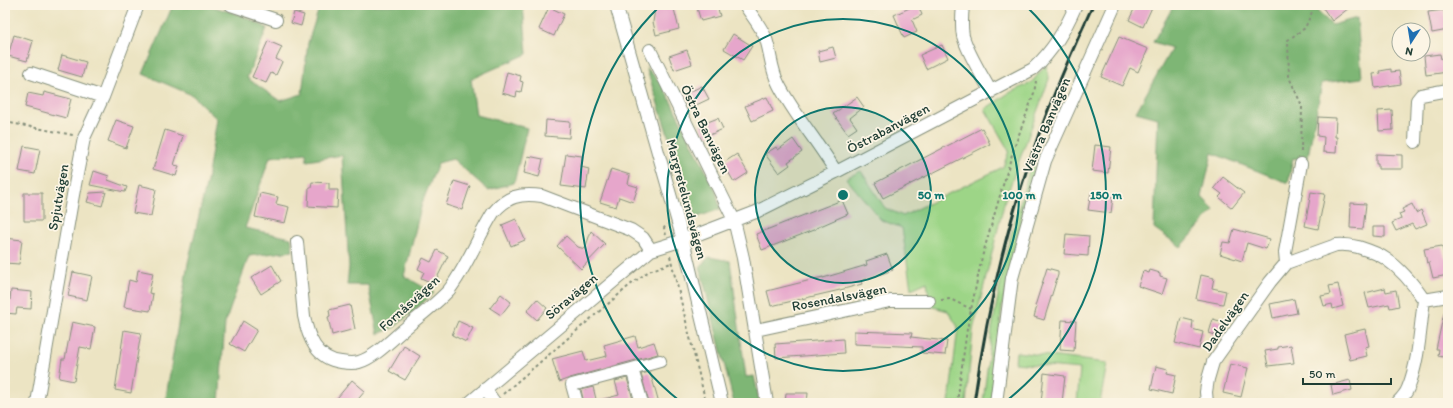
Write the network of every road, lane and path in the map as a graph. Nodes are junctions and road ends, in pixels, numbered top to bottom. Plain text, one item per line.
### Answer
1 (138, 5) edge
2 (231, 5) edge
3 (616, 5) edge
4 (744, 5) edge
5 (963, 5) edge
6 (1076, 5) edge
7 (1115, 5) edge
8 (1315, 5) edge
9 (276, 20) dead end
10 (650, 50) dead end
11 (1033, 69) junction
12 (31, 73) dead end
13 (1448, 90) edge
14 (991, 92) junction
15 (102, 96) junction
16 (5, 122) edge
17 (84, 138) junction
18 (1415, 142) dead end
19 (1301, 164) joint
20 (836, 172) junction
21 (734, 220) junction
22 (683, 240) junction
23 (297, 242) dead end
24 (668, 245) junction
25 (651, 250) junction
26 (672, 263) junction
27 (1286, 263) junction
28 (1448, 296) edge
29 (1424, 300) junction
30 (929, 301) joint
31 (971, 309) junction
32 (756, 330) junction
33 (660, 361) dead end
34 (632, 369) junction
35 (485, 389) junction
36 (494, 402) edge
37 (37, 403) edge
38 (469, 403) edge
39 (577, 403) edge
40 (642, 403) edge
41 (706, 403) edge
42 (722, 403) edge
43 (767, 403) edge
44 (957, 403) edge
45 (996, 403) edge
46 (1207, 403) edge
47 (1397, 403) edge

1 - 15 street, Spjutvägen
2 - 9 street
3 - 22 street, Margretelundsvägen
4 - 20 street
5 - 14 street
6 - 11 street, Östrabanvägen
7 - 45 street, Västra Banvägen
8 - 19 path
10 - 21 street, Östra Banvägen
11 - 14 street, Östrabanvägen
11 - 31 path
12 - 15 street
13 - 18 street
14 - 20 street, Östrabanvägen
15 - 17 street, Spjutvägen
16 - 17 path
17 - 37 street, Spjutvägen
19 - 27 street
20 - 21 street, Östrabanvägen
21 - 22 street, Östrabanvägen
21 - 32 street
22 - 24 street, Söravägen
22 - 42 street, Margretelundsvägen
23 - 25 street, Fornåsvägen
24 - 25 street, Söravägen
24 - 26 path
25 - 35 street, Söravägen
26 - 36 path
26 - 41 path
27 - 29 street
27 - 46 street, Dadelvägen
28 - 29 street
29 - 47 street
30 - 31 path
30 - 32 street, Rosendalsvägen
31 - 44 path
32 - 43 street
33 - 34 street
34 - 39 street
34 - 40 street
35 - 36 street
35 - 38 street, Söravägen

